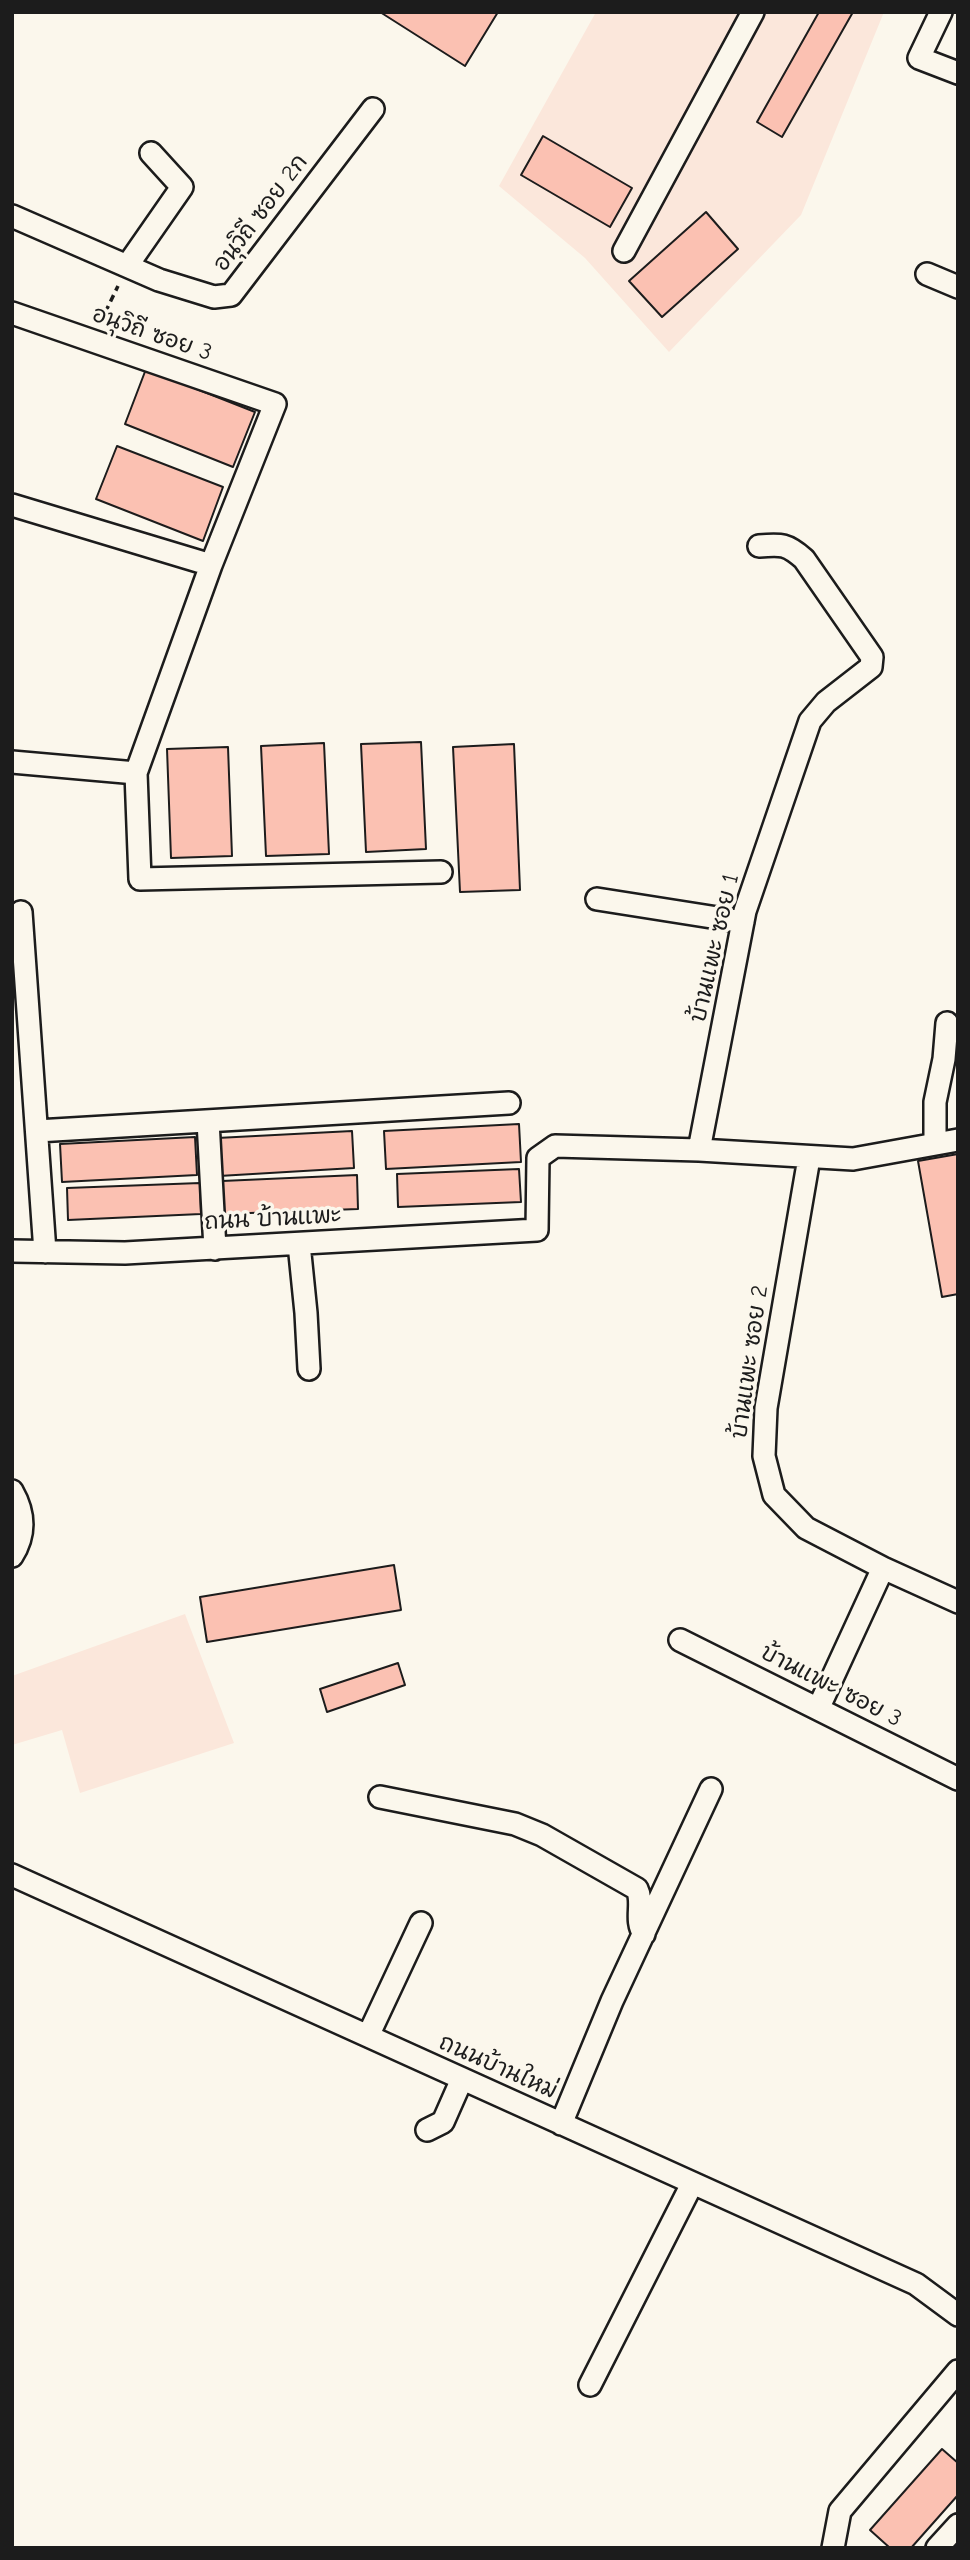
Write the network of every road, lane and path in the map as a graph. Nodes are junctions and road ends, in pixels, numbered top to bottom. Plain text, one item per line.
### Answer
1 (753, 12) edge
2 (941, 12) edge
3 (958, 73) edge
4 (373, 110) dead end
5 (151, 153) dead end
6 (12, 216) edge
7 (624, 251) dead end
8 (127, 266) junction
9 (926, 274) dead end
10 (958, 287) edge
11 (12, 313) edge
12 (91, 340) junction
13 (12, 505) edge
14 (759, 546) dead end
15 (211, 565) junction
16 (12, 762) edge
17 (136, 774) junction
18 (441, 872) dead end
19 (597, 899) dead end
20 (21, 912) dead end
21 (743, 922) junction
22 (947, 1023) dead end
23 (509, 1103) dead end
24 (208, 1121) junction
25 (37, 1131) junction
26 (958, 1140) edge
27 (935, 1144) junction
28 (699, 1150) junction
29 (809, 1158) junction
30 (299, 1244) junction
31 (215, 1249) junction
32 (12, 1251) edge
33 (45, 1252) junction
34 (309, 1369) dead end
35 (12, 1490) edge
36 (12, 1556) edge
37 (883, 1568) junction
38 (958, 1602) edge
39 (680, 1640) dead end
40 (818, 1709) junction
41 (958, 1779) edge
42 (710, 1789) dead end
43 (380, 1797) dead end
44 (12, 1875) edge
45 (421, 1923) dead end
46 (644, 1934) junction
47 (368, 2036) junction
48 (462, 2079) junction
49 (561, 2124) junction
50 (427, 2130) dead end
51 (692, 2184) junction
52 (958, 2314) edge
53 (958, 2371) edge
54 (590, 2385) dead end
55 (958, 2525) edge
56 (833, 2548) edge
57 (937, 2548) edge

1 - 7 street
2 - 3 street
4 - 8 street, อนุวิถี ซอย 2ก
5 - 8 street
6 - 8 street, อนุวิถี ซอย 2ก
8 - 12 path
9 - 10 street
11 - 12 street, อนุวิถี ซอย 3
12 - 15 street, อนุวิถี ซอย 3
13 - 15 street
14 - 21 street, บ้านแพะ ซอย 1
15 - 17 street
16 - 17 street
17 - 18 street
19 - 21 street
20 - 25 street
21 - 28 street, บ้านแพะ ซอย 1
22 - 27 street
23 - 24 street
24 - 25 street
24 - 31 street
25 - 33 street
26 - 27 street
27 - 29 street
28 - 29 street
28 - 30 street, ถนน บ้านแพะ
29 - 37 street, บ้านแพะ ซอย 2
30 - 31 street, ถนน บ้านแพะ
30 - 34 street
31 - 33 street, ถนน บ้านแพะ
32 - 33 street, ถนน บ้านแพะ
35 - 36 street
37 - 38 street, บ้านแพะ ซอย 2
37 - 40 street
39 - 40 street, บ้านแพะ ซอย 3
40 - 41 street, บ้านแพะ ซอย 3
42 - 46 street
43 - 46 street
44 - 47 street, ถนนบ้านใหม่
45 - 47 street
46 - 49 street
47 - 48 street, ถนนบ้านใหม่
48 - 49 street, ถนนบ้านใหม่
48 - 50 street
49 - 51 street, ถนนบ้านใหม่
51 - 52 street, ถนนบ้านใหม่
51 - 54 street
53 - 56 street
55 - 57 street

